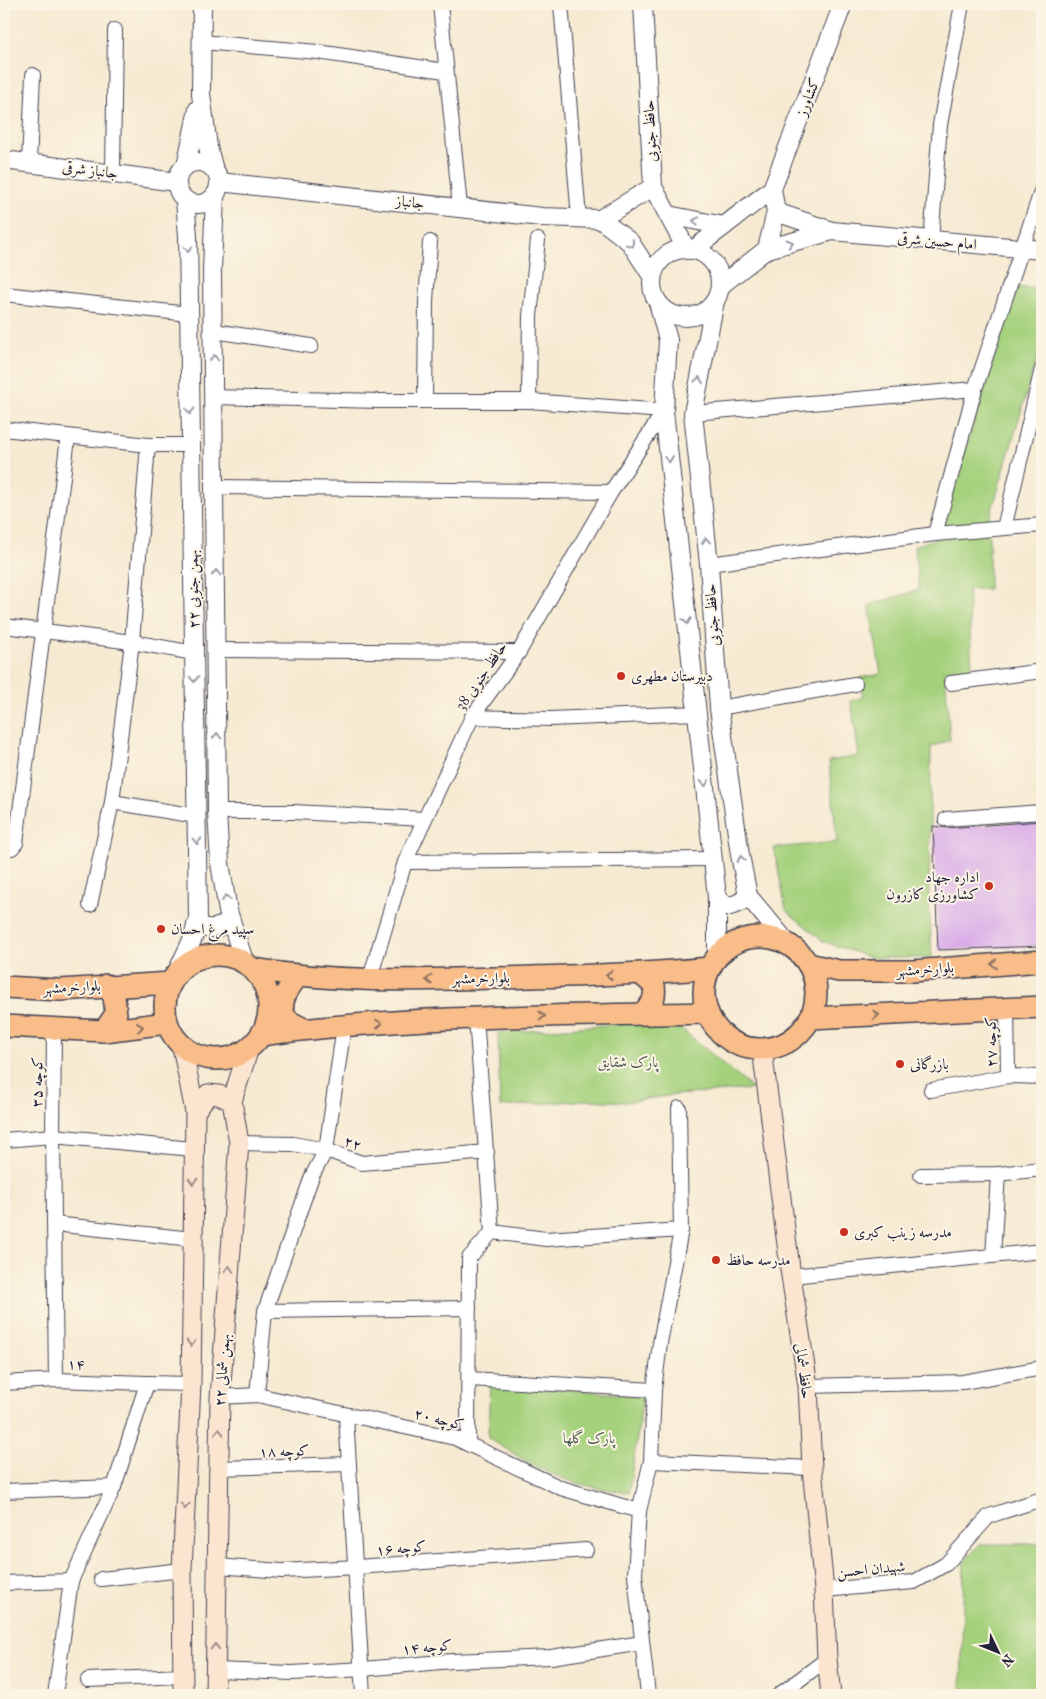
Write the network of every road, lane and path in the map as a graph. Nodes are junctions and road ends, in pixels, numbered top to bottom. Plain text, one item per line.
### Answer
1 (202, 4) edge
2 (440, 4) edge
3 (560, 4) edge
4 (644, 4) edge
5 (844, 4) edge
6 (962, 4) edge
7 (115, 30) dead end
8 (202, 42) junction
9 (445, 71) junction
10 (33, 75) dead end
11 (201, 94) junction
12 (4, 160) edge
13 (29, 162) junction
14 (186, 166) junction
15 (113, 172) junction
16 (177, 182) junction
17 (216, 182) junction
18 (653, 187) junction
19 (772, 189) junction
20 (1042, 189) edge
21 (185, 200) junction
22 (460, 207) junction
23 (776, 212) junction
24 (668, 216) junction
25 (580, 218) junction
26 (600, 219) junction
27 (724, 226) junction
28 (832, 231) junction
29 (538, 240) dead end
30 (931, 240) junction
31 (430, 242) dead end
32 (767, 249) junction
33 (1023, 249) junction
34 (690, 250) junction
35 (1042, 250) edge
36 (652, 276) junction
37 (4, 294) edge
38 (717, 294) junction
39 (659, 306) junction
40 (189, 314) junction
41 (214, 331) junction
42 (311, 346) dead end
43 (1041, 376) edge
44 (975, 389) junction
45 (214, 397) junction
46 (425, 401) junction
47 (529, 401) junction
48 (664, 411) junction
49 (693, 413) junction
50 (4, 429) edge
51 (68, 438) junction
52 (148, 445) junction
53 (190, 445) junction
54 (215, 487) junction
55 (612, 492) junction
56 (1042, 525) edge
57 (1004, 528) junction
58 (934, 534) junction
59 (709, 564) junction
60 (4, 626) edge
61 (44, 631) junction
62 (132, 642) junction
63 (217, 650) junction
64 (194, 652) junction
65 (518, 652) junction
66 (1042, 671) edge
67 (951, 683) dead end
68 (855, 684) dead end
69 (719, 708) junction
70 (698, 713) junction
71 (472, 717) junction
72 (112, 802) junction
73 (217, 812) junction
74 (1042, 812) edge
75 (196, 816) junction
76 (424, 819) junction
77 (946, 819) dead end
78 (4, 848) edge
79 (712, 859) junction
80 (405, 862) junction
81 (717, 896) junction
82 (748, 896) junction
83 (90, 905) dead end
84 (231, 921) junction
85 (196, 925) junction
86 (789, 945) junction
87 (1042, 961) edge
88 (713, 962) junction
89 (808, 964) junction
90 (249, 965) junction
91 (839, 971) junction
92 (641, 974) junction
93 (298, 976) junction
94 (174, 979) junction
95 (369, 981) junction
96 (106, 985) junction
97 (4, 987) edge
98 (1042, 1007) edge
99 (1007, 1009) junction
100 (708, 1013) junction
101 (641, 1014) junction
102 (843, 1016) junction
103 (476, 1018) junction
104 (810, 1018) junction
105 (167, 1023) junction
106 (4, 1026) edge
107 (344, 1026) junction
108 (54, 1029) junction
109 (304, 1029) junction
110 (104, 1031) junction
111 (255, 1042) junction
112 (182, 1046) junction
113 (762, 1049) junction
114 (1008, 1076) junction
115 (1042, 1077) edge
116 (931, 1090) dead end
117 (232, 1101) junction
118 (679, 1108) dead end
119 (194, 1112) junction
120 (53, 1136) junction
121 (4, 1140) edge
122 (239, 1143) junction
123 (193, 1149) junction
124 (326, 1150) junction
125 (487, 1152) junction
126 (1042, 1170) edge
127 (998, 1174) junction
128 (921, 1176) dead end
129 (54, 1224) junction
130 (681, 1230) junction
131 (492, 1232) junction
132 (192, 1239) junction
133 (1042, 1251) edge
134 (994, 1256) junction
135 (790, 1276) junction
136 (469, 1308) junction
137 (265, 1311) junction
138 (1042, 1368) edge
139 (469, 1379) junction
140 (56, 1380) junction
141 (4, 1383) edge
142 (148, 1383) junction
143 (191, 1384) junction
144 (808, 1386) junction
145 (654, 1390) junction
146 (257, 1395) junction
147 (220, 1397) junction
148 (346, 1416) junction
149 (468, 1444) junction
150 (651, 1461) junction
151 (349, 1464) junction
152 (219, 1468) junction
153 (812, 1468) junction
154 (114, 1487) junction
155 (4, 1491) edge
156 (1042, 1498) edge
157 (639, 1511) junction
158 (586, 1550) dead end
159 (217, 1566) junction
160 (357, 1568) junction
161 (182, 1570) junction
162 (102, 1578) dead end
163 (71, 1582) junction
164 (4, 1583) edge
165 (824, 1590) junction
166 (642, 1643) junction
167 (826, 1659) junction
168 (214, 1670) junction
169 (363, 1670) junction
170 (182, 1676) junction
171 (88, 1680) dead end
172 (55, 1695) edge
173 (183, 1695) edge
174 (215, 1695) edge
175 (364, 1695) edge
176 (648, 1695) edge
177 (779, 1695) edge
178 (831, 1695) edge

1 - 8 street, ۲۲ بهمن جنوبی
2 - 9 street
3 - 25 street
4 - 18 street, حافظ جنوبی
5 - 19 street, کشاورز
6 - 30 street
7 - 15 street
8 - 9 street
8 - 11 street, ۲۲ بهمن جنوبی
9 - 22 street
10 - 13 street
11 - 14 street, ۲۲ بهمن جنوبی
11 - 17 street, ۲۲ بهمن جنوبی
12 - 13 street, جانباز شرقی
13 - 15 street, جانباز شرقی
14 - 16 street
14 - 17 street
15 - 16 street, جانباز شرقی
16 - 21 street
17 - 21 street
17 - 22 street, جانباز
17 - 41 street, ۲۲ بهمن جنوبی
18 - 24 street, حافظ جنوبی
18 - 26 street
19 - 23 street
19 - 27 street
20 - 33 street
21 -> 40 street, ۲۲ بهمن جنوبی
22 - 25 street, جانباز
23 - 28 street
23 - 32 street
27 -> 24 street
24 - 34 street, حافظ جنوبی
25 - 26 street, جانباز
26 -> 36 street
27 - 34 street
28 - 30 street, امام حسین شرقی
32 -> 28 street
29 - 47 street
30 - 33 street, امام حسین شرقی
31 - 46 street
32 - 38 street
33 - 35 street, امام حسین شرقی
33 - 44 street
34 - 36 street
34 - 38 street
36 - 39 street
37 - 40 street
38 - 39 street
49 -> 38 street, حافظ جنوبی
39 - 48 street, حافظ جنوبی
40 -> 53 street, ۲۲ بهمن جنوبی
41 - 42 street
45 -> 41 street, ۲۲ بهمن جنوبی
43 - 57 street
44 - 49 street
44 - 58 street
45 - 46 street
45 - 54 street, ۲۲ بهمن جنوبی
46 - 47 street
47 - 48 street
48 - 55 street, حافظ جنوبی 38
48 -> 70 street, حافظ جنوبی
59 -> 49 street, حافظ جنوبی
50 - 51 street
51 - 52 street
51 - 61 street
52 - 53 street
52 - 62 street
53 - 64 street, ۲۲ بهمن جنوبی
54 - 55 street
63 -> 54 street, ۲۲ بهمن جنوبی
55 - 65 street, حافظ جنوبی 38
56 - 57 street
57 - 58 street
58 - 59 street
59 - 69 street, حافظ جنوبی
60 - 61 street
61 - 62 street
61 - 78 street
62 - 64 street
62 - 72 street
63 - 65 street
73 -> 63 street, ۲۲ بهمن جنوبی
64 -> 75 street, ۲۲ بهمن جنوبی
65 - 71 street, حافظ جنوبی 38
66 - 67 street
68 - 69 street
82 -> 69 street, حافظ جنوبی
70 - 71 street
70 -> 79 street, حافظ جنوبی
71 - 76 street, حافظ جنوبی 38
72 - 75 street
72 - 83 street
73 - 76 street
84 -> 73 street, ۲۲ بهمن جنوبی
74 - 77 street
75 -> 85 street, ۲۲ بهمن جنوبی
76 - 80 street, حافظ جنوبی 38
79 - 80 street
79 - 81 street, حافظ جنوبی
80 - 95 street, حافظ جنوبی 38
81 - 82 street
81 - 88 street, حافظ جنوبی
82 - 86 street, حافظ جنوبی
84 - 85 street
84 - 90 street, ۲۲ بهمن جنوبی
85 - 94 street, ۲۲ بهمن جنوبی
86 - 88 main road
86 - 89 main road
87 -> 91 main road, بلوارخرمشهر
88 - 92 main road, بلوارخرمشهر
88 - 100 main road
89 - 91 main road, بلوارخرمشهر
89 - 104 main road
90 - 93 main road, بلوارخرمشهر
90 - 94 main road
90 - 111 main road
91 - 102 main road
92 -> 95 main road, بلوارخرمشهر
92 - 101 main road
93 - 95 main road, بلوارخرمشهر
93 - 109 main road
94 - 96 main road, بلوارخرمشهر
94 - 105 main road
96 - 97 main road, بلوارخرمشهر
96 - 110 main road
98 - 99 main road
102 -> 99 main road
99 - 114 street, کوچه ۲۷
100 - 101 main road
100 - 113 main road
103 -> 101 main road
102 - 104 main road
107 -> 103 main road
103 - 125 street
104 - 113 main road
110 -> 105 main road
105 - 112 main road
106 - 108 main road
107 - 109 main road
107 - 124 street
108 - 110 main road
108 - 120 street, کوچه ۳۵
109 - 111 main road
111 - 112 main road
111 - 117 main road, ۲۲ بهمن شمالی
112 - 119 main road, ۲۲ بهمن شمالی
113 - 135 main road, حافظ شمالی
114 - 115 street
114 - 116 street
117 - 119 main road
117 - 122 main road, ۲۲ بهمن شمالی
118 - 130 street
119 - 123 main road, ۲۲ بهمن شمالی
120 - 121 street
120 - 123 street
120 - 129 street, کوچه ۳۵
122 - 124 street, ۲۲
147 -> 122 main road, ۲۲ بهمن شمالی
123 -> 132 main road, ۲۲ بهمن شمالی
124 - 125 street, ۲۲
124 - 137 street
125 - 131 street
126 - 127 street
127 - 128 street
127 - 134 street
129 - 132 street
129 - 140 street, کوچه ۳۵
130 - 131 street
130 - 145 street
131 - 136 street
132 -> 143 main road, ۲۲ بهمن شمالی
133 - 134 street
134 - 135 street
135 - 144 main road, حافظ شمالی
136 - 137 street
136 - 139 street
137 - 146 street
138 - 144 street
139 - 145 street
139 - 149 street
140 - 141 street, ۱۴
140 - 142 street, ۱۴
142 - 143 street, ۱۴
142 - 154 street
143 -> 161 main road, ۲۲ بهمن شمالی
144 - 153 main road, حافظ شمالی
145 - 150 street
146 - 147 street, کوچه ۲۰
146 - 148 street, کوچه ۲۰
152 -> 147 main road, ۲۲ بهمن شمالی
148 - 149 street, کوچه ۲۰
148 - 151 street
149 - 157 street, کوچه ۲۰
150 - 153 street
150 - 157 street
151 - 152 street, کوچه ۱۸
151 - 160 street
152 - 159 main road, ۲۲ بهمن شمالی
153 - 165 main road, حافظ شمالی
154 - 155 street
154 - 163 street
156 - 165 street, شهیدان احسن
157 - 166 street
158 - 160 street, کوچه ۱۶
159 - 160 street, کوچه ۱۶
168 -> 159 main road, ۲۲ بهمن شمالی
160 - 169 street
161 - 162 street
161 - 170 main road, ۲۲ بهمن شمالی
163 - 164 street
163 - 172 street
165 - 167 main road, حافظ شمالی
166 - 169 street, کوچه ۱۴
166 - 176 street
167 - 177 street
167 - 178 main road, حافظ شمالی
168 - 169 street, کوچه ۱۴
168 - 174 main road, ۲۲ بهمن شمالی
169 - 175 street
170 - 171 street
170 - 173 main road, ۲۲ بهمن شمالی

